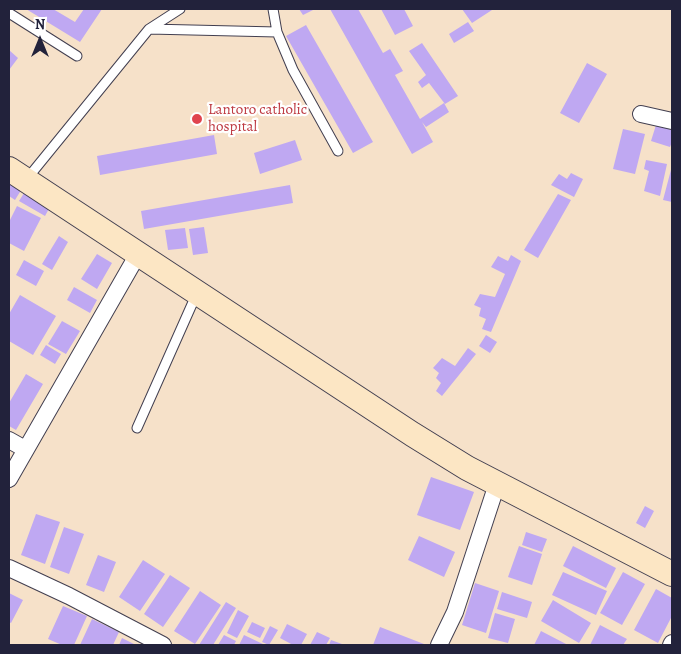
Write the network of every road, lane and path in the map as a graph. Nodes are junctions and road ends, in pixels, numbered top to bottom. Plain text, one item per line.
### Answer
1 (180, 9) edge
2 (274, 9) edge
3 (9, 13) edge
4 (149, 29) junction
5 (277, 32) junction
6 (77, 56) dead end
7 (641, 114) dead end
8 (672, 121) edge
9 (338, 151) dead end
10 (17, 174) edge
11 (138, 254) junction
12 (197, 293) junction
13 (137, 428) dead end
14 (9, 440) edge
15 (26, 449) junction
16 (9, 479) edge
17 (497, 484) junction
18 (9, 568) edge
19 (672, 574) edge
20 (163, 645) edge
21 (439, 645) edge

1 - 4 lane
2 - 5 lane
3 - 6 lane
4 - 5 lane
4 - 10 lane
5 - 9 lane
7 - 8 street
10 - 11 street
11 - 12 street
11 - 15 street
12 - 13 lane
12 - 17 street
14 - 15 street
15 - 16 street
17 - 19 street
17 - 21 street
18 - 20 street

